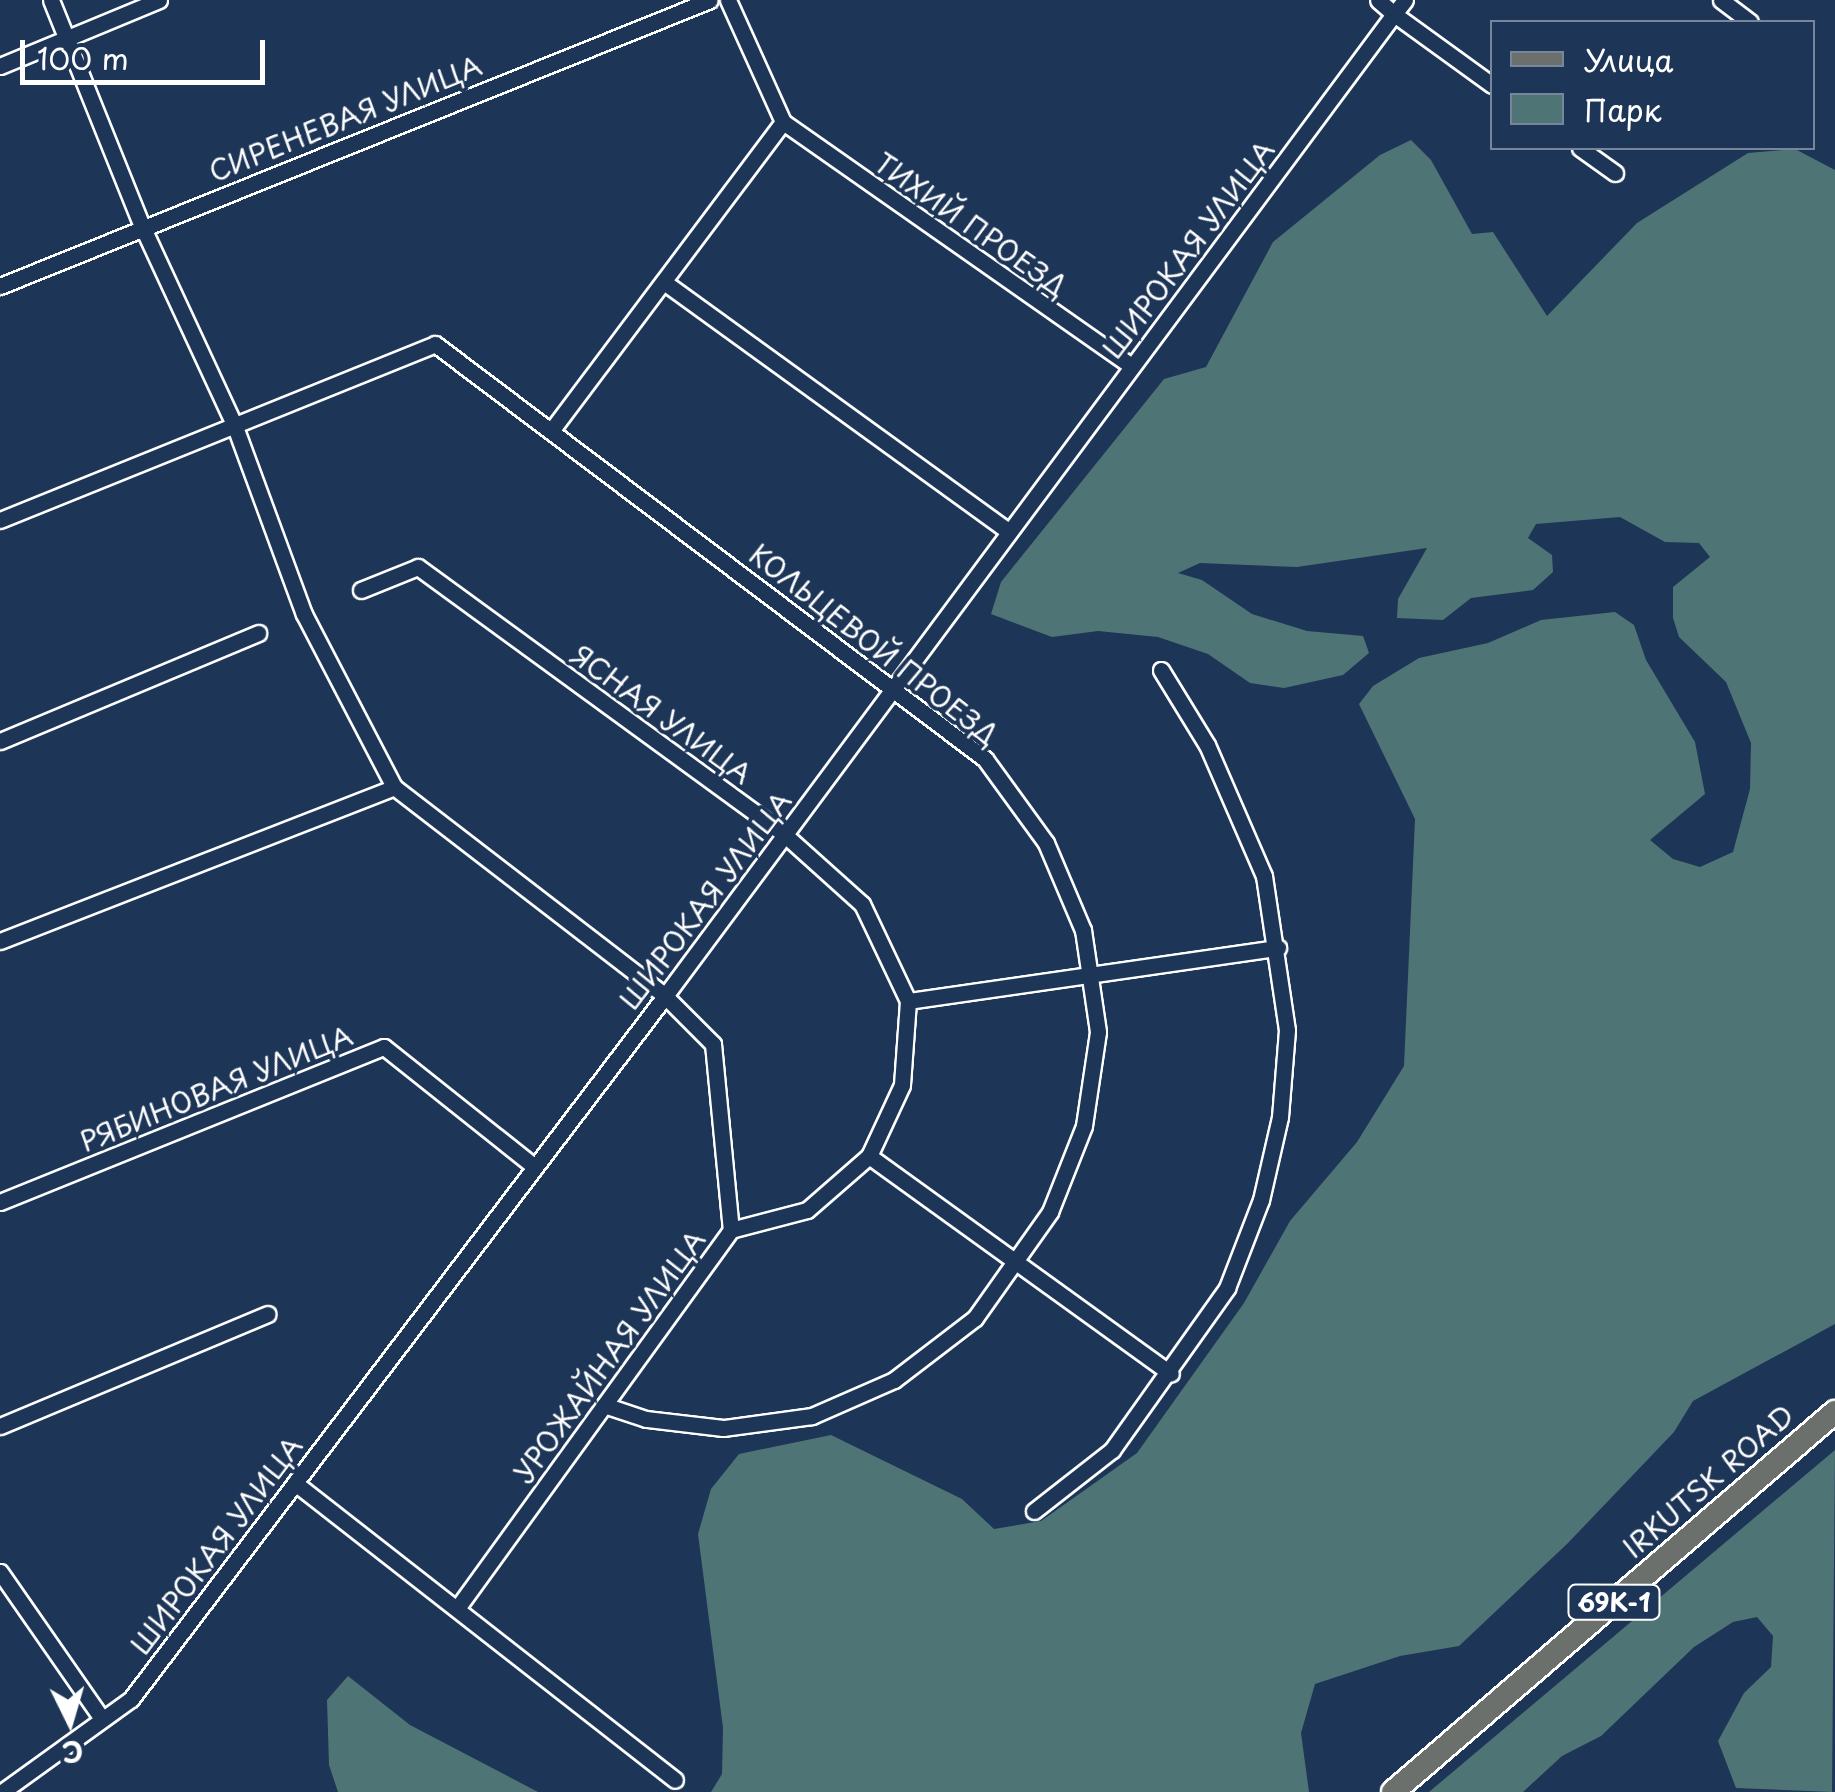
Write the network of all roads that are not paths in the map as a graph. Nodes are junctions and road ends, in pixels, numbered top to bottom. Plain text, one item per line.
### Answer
1 (51, 0) edge
2 (158, 0) edge
3 (710, 0) edge
4 (728, 0) edge
5 (1378, 0) edge
6 (1405, 0) edge
7 (1721, 0) edge
8 (1394, 14) junction
9 (1747, 20) edge
10 (68, 39) junction
11 (0, 66) edge
12 (1490, 84) edge
13 (783, 122) junction
14 (1583, 150) edge
15 (1615, 173) dead end
16 (142, 226) junction
17 (664, 282) junction
18 (0, 286) edge
19 (1131, 366) junction
20 (234, 424) junction
21 (551, 431) junction
22 (0, 520) edge
23 (1009, 532) junction
24 (361, 590) dead end
25 (258, 633) dead end
26 (1161, 670) dead end
27 (894, 687) junction
28 (0, 742) edge
29 (394, 788) junction
30 (784, 835) junction
31 (0, 941) edge
32 (1278, 948) junction
33 (1090, 975) junction
34 (665, 996) junction
35 (908, 1001) junction
36 (869, 1156) junction
37 (535, 1167) junction
38 (0, 1202) edge
39 (731, 1230) junction
40 (1015, 1261) junction
41 (268, 1314) dead end
42 (1170, 1374) junction
43 (604, 1405) junction
44 (1835, 1412) edge
45 (0, 1426) edge
46 (295, 1483) junction
47 (1034, 1511) dead end
48 (0, 1572) edge
49 (457, 1608) junction
50 (102, 1719) junction
51 (674, 1780) dead end
52 (2, 1792) edge
53 (1393, 1792) edge

1 - 10 street
2 - 10 street
3 - 16 street, СИРЕНЕВАЯ УЛИЦА
4 - 13 street
5 - 8 street
6 - 8 street, ШИРОКАЯ УЛИЦА
7 - 9 street
8 - 12 street
8 - 19 street, ШИРОКАЯ УЛИЦА
10 - 11 street
10 - 16 street
13 - 17 street
13 - 19 street, ТИХИЙ ПРОЕЗД
14 - 15 street
16 - 18 street, СИРЕНЕВАЯ УЛИЦА
16 - 20 street
17 - 21 street
17 - 23 street
19 - 23 street, ШИРОКАЯ УЛИЦА
20 - 21 street, КОЛЬЦЕВОЙ ПРОЕЗД
20 - 22 street, КОЛЬЦЕВОЙ ПРОЕЗД
20 - 29 street
21 - 27 street, КОЛЬЦЕВОЙ ПРОЕЗД
23 - 27 street, ШИРОКАЯ УЛИЦА
24 - 30 street, ЯСНАЯ УЛИЦА
25 - 28 street
26 - 32 street
27 - 30 street, ШИРОКАЯ УЛИЦА
27 - 33 street, КОЛЬЦЕВОЙ ПРОЕЗД
29 - 31 street
29 - 34 street, УРОЖАЙНАЯ УЛИЦА
30 - 34 street, ШИРОКАЯ УЛИЦА
30 - 35 street, ЯСНАЯ УЛИЦА
32 - 33 street
32 - 42 street
33 - 35 street
33 - 40 street, КОЛЬЦЕВОЙ ПРОЕЗД
34 - 37 street, ШИРОКАЯ УЛИЦА
34 - 39 street, УРОЖАЙНАЯ УЛИЦА
35 - 36 street, ЯСНАЯ УЛИЦА
36 - 39 street, ЯСНАЯ УЛИЦА
36 - 40 street
37 - 38 street, РЯБИНОВАЯ УЛИЦА
37 - 46 street, ШИРОКАЯ УЛИЦА
39 - 43 street, УРОЖАЙНАЯ УЛИЦА
40 - 42 street
40 - 43 street, КОЛЬЦЕВОЙ ПРОЕЗД
41 - 45 street
42 - 47 street
43 - 49 street, УРОЖАЙНАЯ УЛИЦА
44 - 53 main road, IRKUTSK ROAD / 69К-1
46 - 49 street
46 - 50 street, ШИРОКАЯ УЛИЦА
48 - 50 street
49 - 51 street
50 - 52 street, ШИРОКАЯ УЛИЦА

